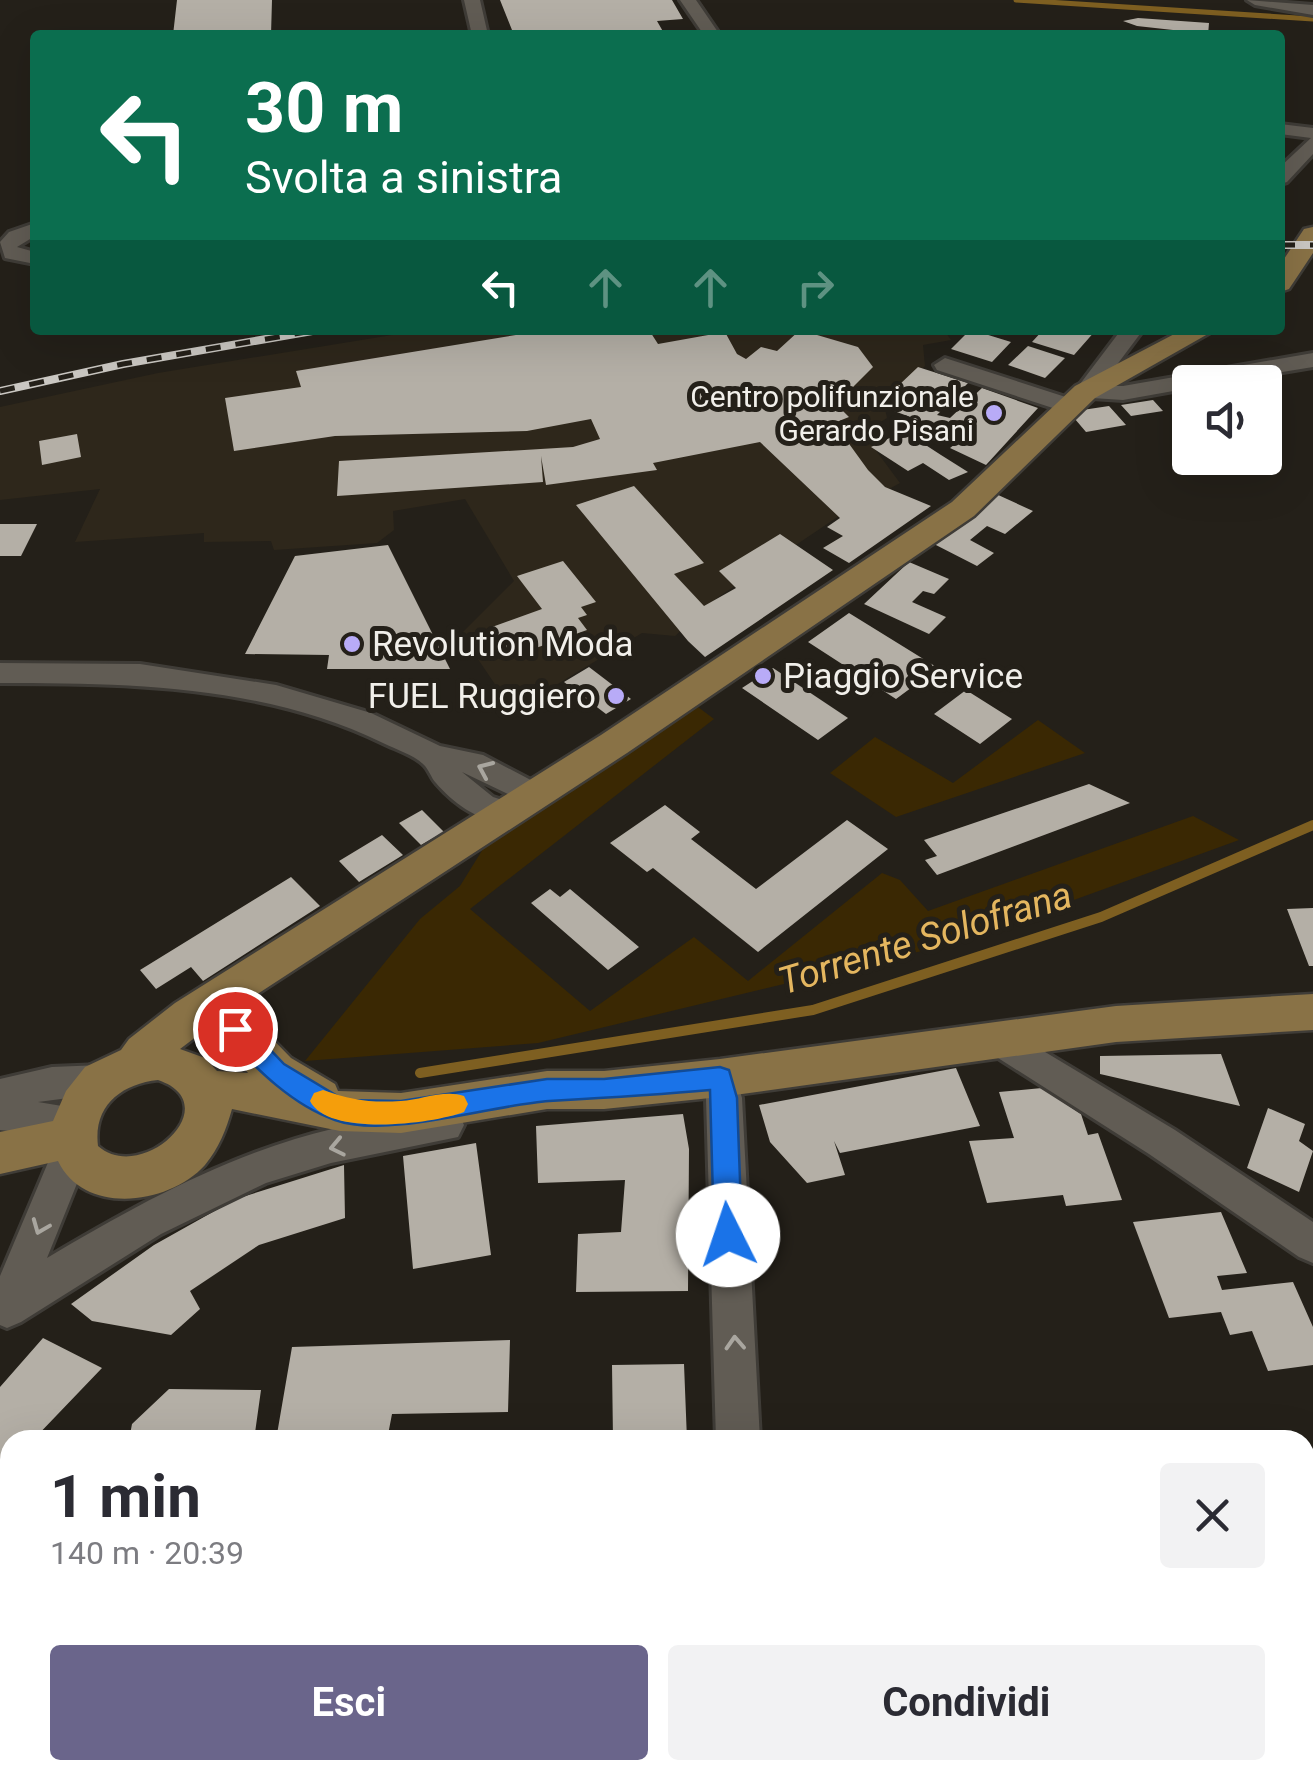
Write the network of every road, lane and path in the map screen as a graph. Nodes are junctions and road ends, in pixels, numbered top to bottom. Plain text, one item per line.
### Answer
1 (472, 0) edge
2 (688, 0) edge
3 (1255, 0) edge
4 (1313, 10) edge
5 (479, 30) edge
6 (709, 30) edge
7 (1285, 129) edge
8 (1313, 133) edge
9 (1313, 143) edge
10 (1285, 173) edge
11 (30, 232) edge
12 (1313, 234) edge
13 (18, 260) edge
14 (1285, 276) edge
15 (1128, 335) edge
16 (1193, 335) edge
17 (1313, 360) edge
18 (945, 365) dead end
19 (1130, 368) junction
20 (1168, 384) junction
21 (1078, 399) junction
22 (0, 673) edge
23 (519, 804) junction
24 (260, 970) junction
25 (1313, 1012) edge
26 (235, 1029) junction
27 (997, 1038) junction
28 (119, 1072) junction
29 (720, 1078) junction
30 (206, 1087) junction
31 (604, 1090) junction
32 (0, 1095) edge
33 (340, 1111) junction
34 (0, 1114) edge
35 (74, 1138) junction
36 (0, 1153) edge
37 (1313, 1244) edge
38 (5, 1312) edge
39 (737, 1430) edge

1 - 5 street
2 - 6 street
3 - 4 street
7 - 8 street
9 - 10 street
11 - 13 street
12 - 14 main road
15 - 21 street
16 - 19 main road
17 - 20 street
18 - 21 street
19 - 20 street
19 - 21 main road
20 - 21 street
21 - 23 main road
22 - 23 street
23 - 24 main road
24 - 26 main road
24 - 28 main road
25 - 27 main road
26 - 30 main road
26 - 33 main road
27 - 29 main road
27 - 37 street
28 - 30 main road
28 - 32 street
28 - 35 main road
29 - 31 main road
39 -> 29 street
30 - 33 main road
30 - 35 main road
31 - 33 main road
31 -> 38 street
34 - 35 street
35 - 36 main road
35 -> 38 street

